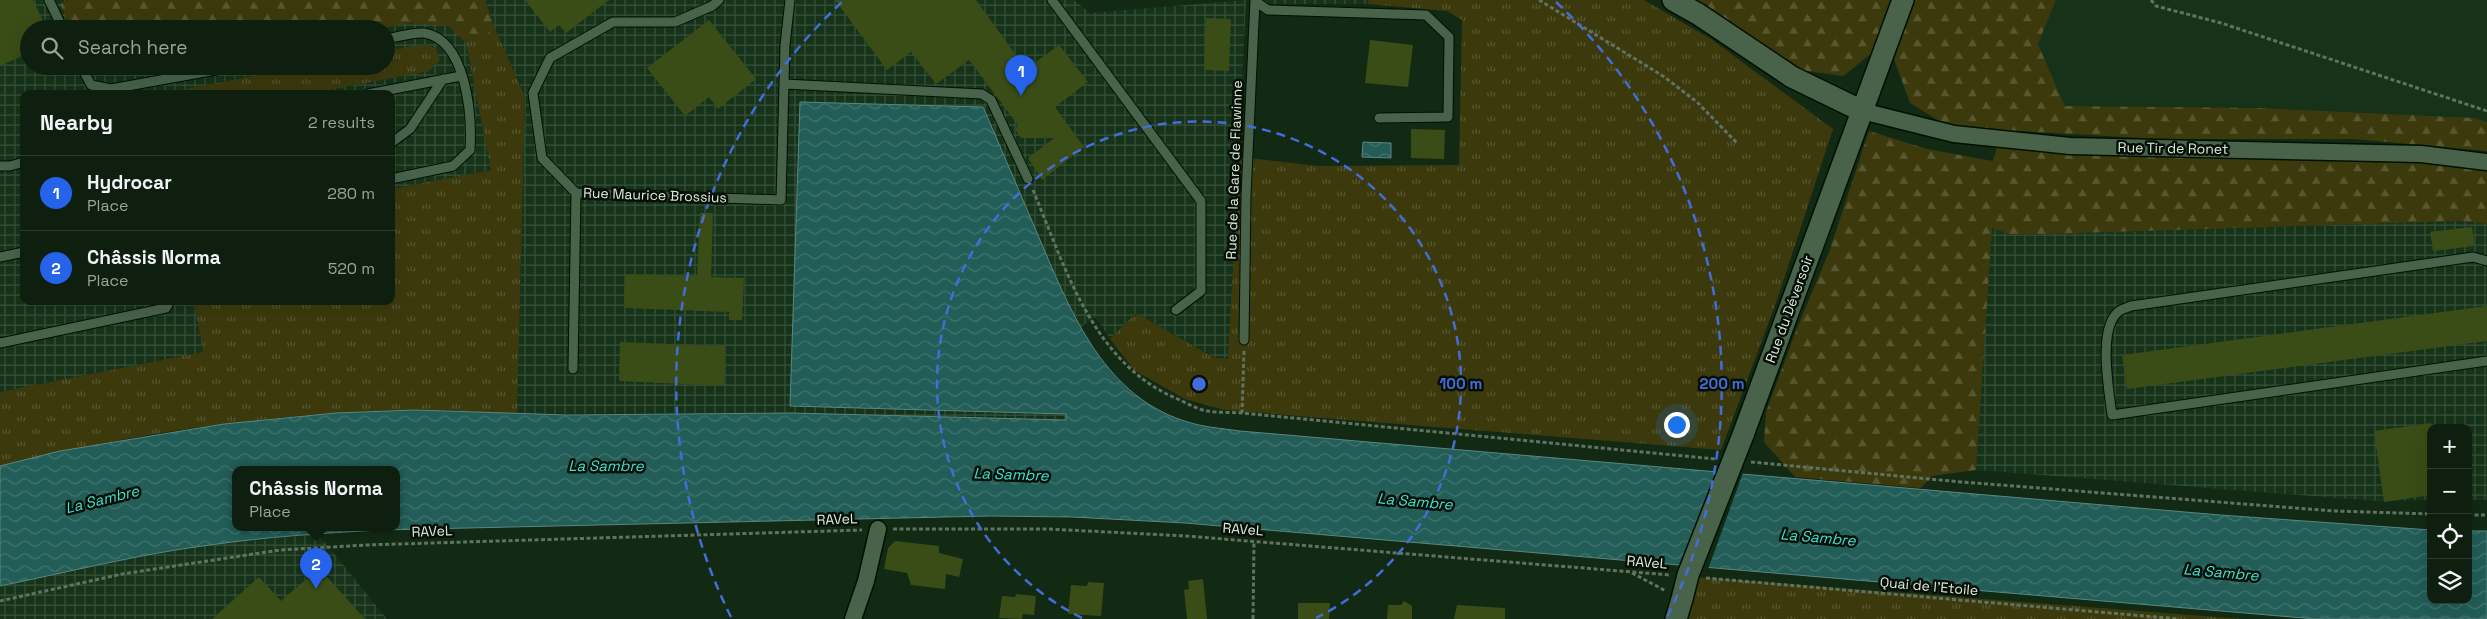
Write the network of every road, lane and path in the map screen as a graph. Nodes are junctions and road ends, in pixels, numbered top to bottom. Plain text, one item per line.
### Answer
1 (49, 0) edge
2 (719, 0) edge
3 (790, 0) edge
4 (1052, 0) edge
5 (1255, 0) edge
6 (1538, 0) edge
7 (1673, 0) edge
8 (1903, 0) edge
9 (2151, 0) edge
10 (59, 20) edge
11 (395, 38) edge
12 (85, 75) edge
13 (188, 75) edge
14 (461, 76) junction
15 (443, 79) junction
16 (784, 84) junction
17 (90, 90) edge
18 (388, 90) edge
19 (1862, 110) junction
20 (2487, 111) edge
21 (1379, 118) dead end
22 (395, 140) edge
23 (1737, 143) dead end
24 (2487, 162) edge
25 (20, 163) edge
26 (0, 166) edge
27 (395, 178) edge
28 (1028, 179) joint
29 (576, 193) junction
30 (20, 253) edge
31 (0, 257) edge
32 (2487, 261) edge
33 (168, 305) edge
34 (1176, 310) dead end
35 (1244, 340) joint
36 (0, 343) edge
37 (2487, 361) edge
38 (573, 369) dead end
39 (1242, 412) junction
40 (1725, 460) dead end
41 (1745, 462) dead end
42 (2427, 514) edge
43 (2472, 515) edge
44 (2487, 515) edge
45 (878, 530) junction
46 (1254, 541) junction
47 (1629, 571) junction
48 (1678, 576) dead end
49 (1696, 578) dead end
50 (0, 601) edge
51 (1679, 609) edge
52 (853, 619) edge
53 (1253, 619) edge
54 (2179, 619) edge

1 - 10 lane
2 - 29 lane, Rue Maurice Brossius
3 - 16 lane, Rue Maurice Brossius
4 - 34 lane
5 - 21 lane, Rue de la Gare de Flawinne
5 - 35 lane, Rue de la Gare de Flawinne
6 - 23 path
7 - 19 street
8 - 19 street, Rue du Déversoir
9 - 20 path
11 - 14 lane
12 - 17 lane
13 - 17 lane
14 - 15 lane
14 - 27 lane
15 - 18 lane
15 - 22 lane
16 - 28 lane
16 - 29 lane, Rue Maurice Brossius
19 - 24 street, Rue Tir de Ronet
19 - 51 street, Rue du Déversoir, bridge
25 - 26 lane
28 - 39 path
29 - 38 lane
30 - 31 lane
32 - 37 lane
33 - 36 lane
35 - 39 path
39 - 40 path
41 - 42 path
43 - 44 path
45 - 46 path, RAVeL
45 - 50 path, RAVeL
45 - 52 street
46 - 47 path, RAVeL
46 - 53 path
47 - 48 path, RAVeL
47 - 51 path
49 - 54 path, Quai de l'Etoile

